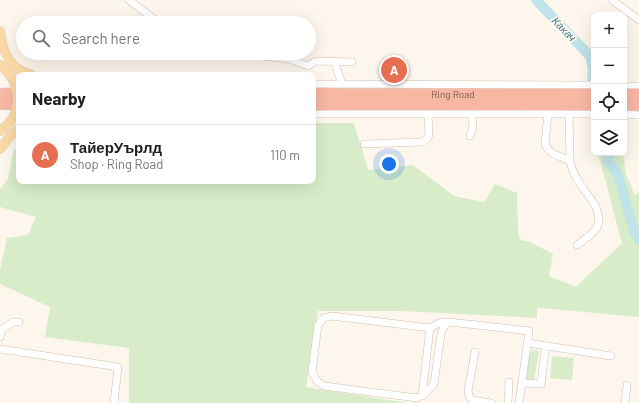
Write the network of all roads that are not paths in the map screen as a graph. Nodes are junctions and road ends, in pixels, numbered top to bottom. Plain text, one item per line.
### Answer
1 (129, 0) edge
2 (612, 0) edge
3 (150, 16) edge
4 (639, 20) edge
5 (0, 31) edge
6 (294, 60) edge
7 (334, 62) junction
8 (352, 62) dead end
9 (3, 67) edge
10 (22, 72) edge
11 (16, 84) edge
12 (316, 84) edge
13 (627, 86) edge
14 (639, 86) edge
15 (16, 88) edge
16 (316, 88) edge
17 (344, 89) junction
18 (591, 91) edge
19 (316, 93) edge
20 (0, 94) edge
21 (627, 94) edge
22 (639, 94) edge
23 (585, 101) edge
24 (0, 104) edge
25 (368, 104) junction
26 (316, 105) edge
27 (627, 105) edge
28 (639, 105) edge
29 (591, 110) edge
30 (316, 111) edge
31 (16, 113) edge
32 (316, 114) edge
33 (428, 114) junction
34 (472, 114) junction
35 (548, 114) junction
36 (570, 114) junction
37 (627, 114) edge
38 (639, 115) edge
39 (0, 131) edge
40 (16, 132) edge
41 (470, 136) dead end
42 (364, 144) dead end
43 (0, 149) edge
44 (570, 160) junction
45 (577, 245) dead end
46 (19, 322) dead end
47 (448, 322) junction
48 (430, 328) junction
49 (0, 337) edge
50 (528, 343) junction
51 (0, 349) edge
52 (545, 351) dead end
53 (475, 352) dead end
54 (611, 356) dead end
55 (509, 382) dead end
56 (522, 383) junction
57 (627, 385) dead end
58 (422, 396) junction
59 (114, 403) edge
60 (491, 403) edge
61 (508, 403) edge
62 (519, 403) edge
63 (625, 403) edge

1 - 3 street
2 - 4 street
5 - 10 main road
6 - 7 street
7 - 8 street
7 - 17 street
9 - 11 main road
12 - 17 street
13 - 14 street
15 - 20 highway
16 - 17 highway
17 - 19 highway, Ring Road
17 - 23 street
17 - 23 highway, Ring Road
18 - 23 street
21 - 22 highway
23 - 25 highway, Ring Road
23 - 29 street
23 - 36 street
24 - 31 highway
25 - 26 highway, Ring Road
25 - 30 highway
27 - 28 highway
31 - 39 main road
32 - 33 street
33 - 34 street
33 - 42 street
34 - 35 street
34 - 41 street
35 - 36 street
35 - 44 street
36 - 44 street
37 - 38 street
40 - 43 main road
44 - 45 street
46 - 49 street
47 - 48 street
47 - 50 street
47 - 58 street
48 - 58 street
48 - 58 street
50 - 54 street
50 - 56 street
51 - 59 street
52 - 56 street
53 - 60 street
55 - 61 street
56 - 62 street
57 - 63 street

